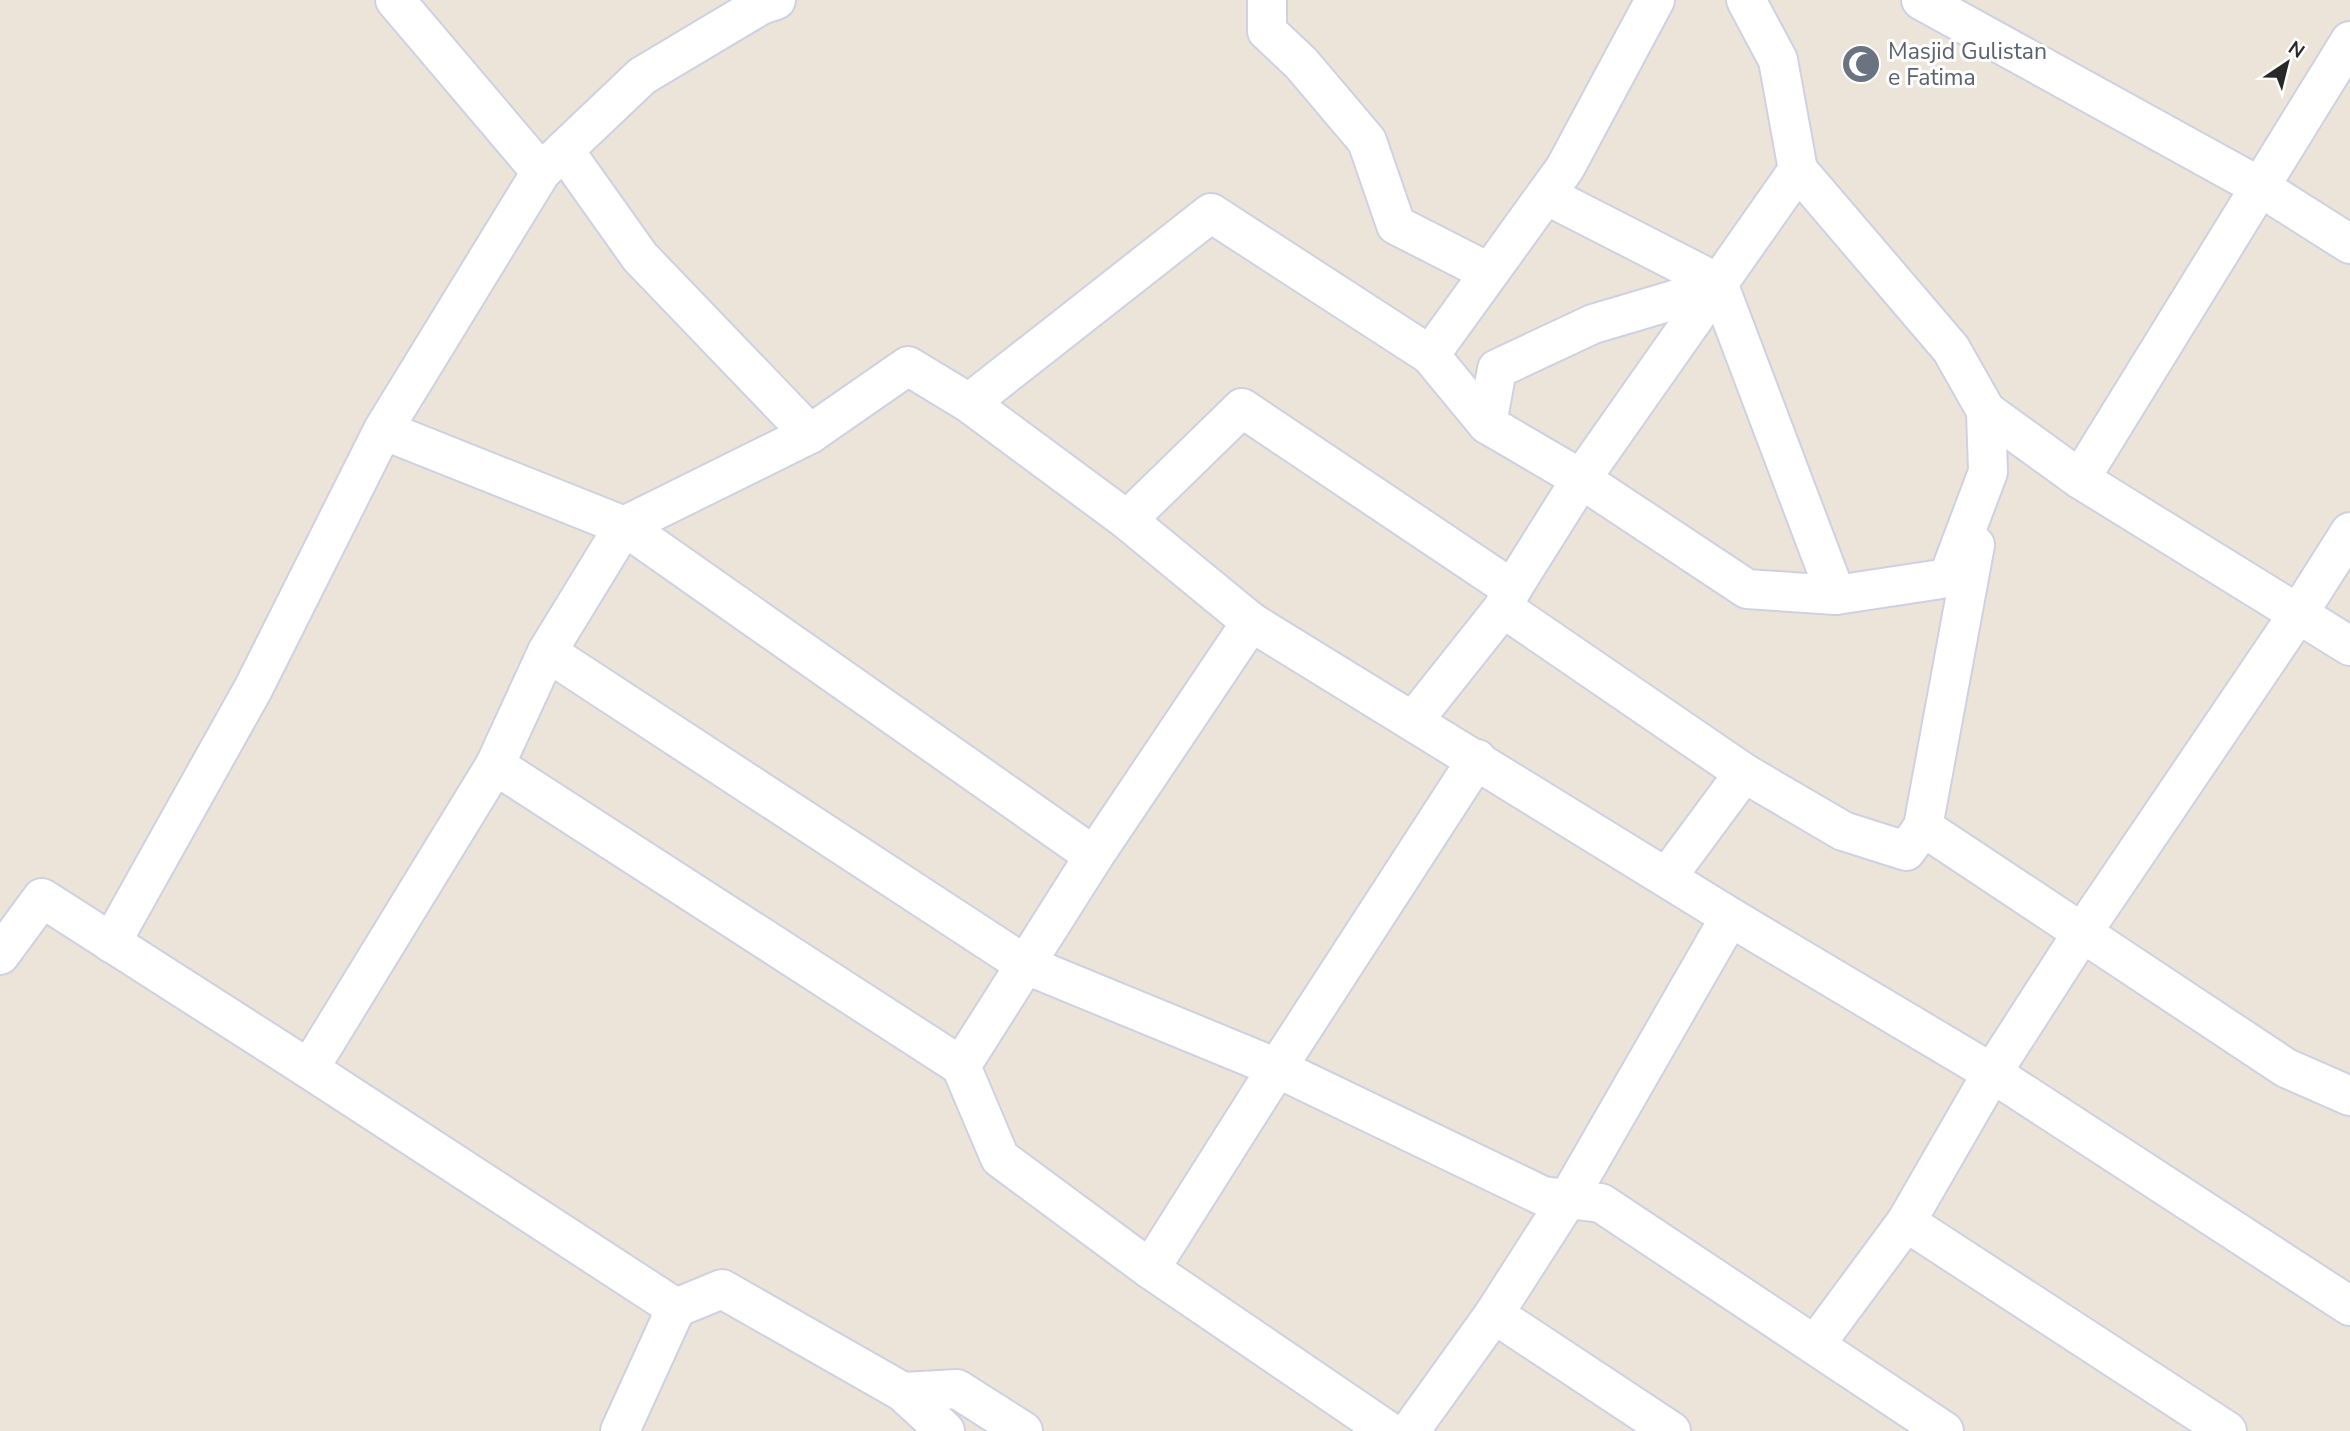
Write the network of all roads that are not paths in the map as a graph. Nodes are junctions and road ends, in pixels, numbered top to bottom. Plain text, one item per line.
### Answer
1 (395, 0) edge
2 (776, 0) edge
3 (1267, 0) edge
4 (1655, 0) edge
5 (1746, 0) edge
6 (1921, 0) edge
7 (2350, 41) edge
8 (552, 161) junction
9 (1798, 170) junction
10 (2260, 187) junction
11 (1546, 195) junction
12 (2350, 244) edge
13 (1489, 272) junction
14 (1718, 283) junction
15 (1430, 355) junction
16 (969, 403) junction
17 (1986, 411) junction
18 (1487, 424) junction
19 (383, 429) junction
20 (810, 434) junction
21 (1989, 472) junction
22 (1581, 479) junction
23 (2080, 479) junction
24 (1127, 520) junction
25 (624, 526) junction
26 (2350, 532) edge
27 (1836, 595) junction
28 (1508, 598) junction
29 (2298, 614) junction
30 (1251, 622) junction
31 (2350, 646) edge
32 (547, 652) junction
33 (1414, 720) junction
34 (1477, 760) junction
35 (495, 765) junction
36 (1744, 773) junction
37 (1923, 827) junction
38 (1094, 856) junction
39 (1667, 877) junction
40 (1730, 917) junction
41 (2082, 933) junction
42 (111, 943) junction
43 (0, 955) edge
44 (1024, 964) junction
45 (961, 1066) junction
46 (1277, 1068) junction
47 (309, 1069) junction
48 (1992, 1073) junction
49 (2350, 1096) edge
50 (1569, 1198) junction
51 (1906, 1222) junction
52 (1150, 1269) junction
53 (2350, 1306) edge
54 (676, 1308) junction
55 (1494, 1314) junction
56 (1815, 1345) junction
57 (903, 1392) junction
58 (620, 1431) edge
59 (945, 1431) edge
60 (1023, 1431) edge
61 (1388, 1431) edge
62 (1410, 1431) edge
63 (1671, 1431) edge
64 (1944, 1431) edge
65 (2227, 1431) edge

1 - 8 street
2 - 8 street
3 - 13 street
4 - 11 street
5 - 9 street
6 - 10 street
7 - 10 street
8 - 19 street
8 - 20 street
9 - 14 street
9 - 17 street
10 - 12 street
10 - 23 street
11 - 13 street
11 - 14 street
13 - 15 street
14 - 18 street
14 - 22 street
14 - 27 street
15 - 16 street
15 - 18 street
16 - 20 street
16 - 24 street
17 - 21 street
17 - 23 street
18 - 22 street
19 - 25 street
19 - 42 street
20 - 25 street
21 - 27 street
21 - 37 street
22 - 27 street
22 - 28 street
23 - 29 street
24 - 28 street
24 - 30 street
25 - 32 street
25 - 38 street
26 - 29 street
28 - 33 street
28 - 36 street
29 - 31 street
29 - 41 street
30 - 33 street
30 - 38 street
32 - 35 street
32 - 44 street
33 - 34 street
34 - 39 street
34 - 46 street
35 - 45 street
35 - 47 street
36 - 37 street
36 - 39 street
37 - 41 street
38 - 44 street
39 - 40 street
40 - 48 street
40 - 50 street
41 - 48 street
41 - 49 street
42 - 43 street
42 - 47 street
44 - 45 street
44 - 46 street
45 - 52 street
46 - 50 street
46 - 52 street
47 - 54 street
48 - 51 street
48 - 53 street
50 - 55 street
50 - 56 street
51 - 56 street
51 - 65 street
52 - 61 street
54 - 57 street
54 - 58 street
55 - 62 street
55 - 63 street
56 - 64 street
57 - 59 street
57 - 60 street

